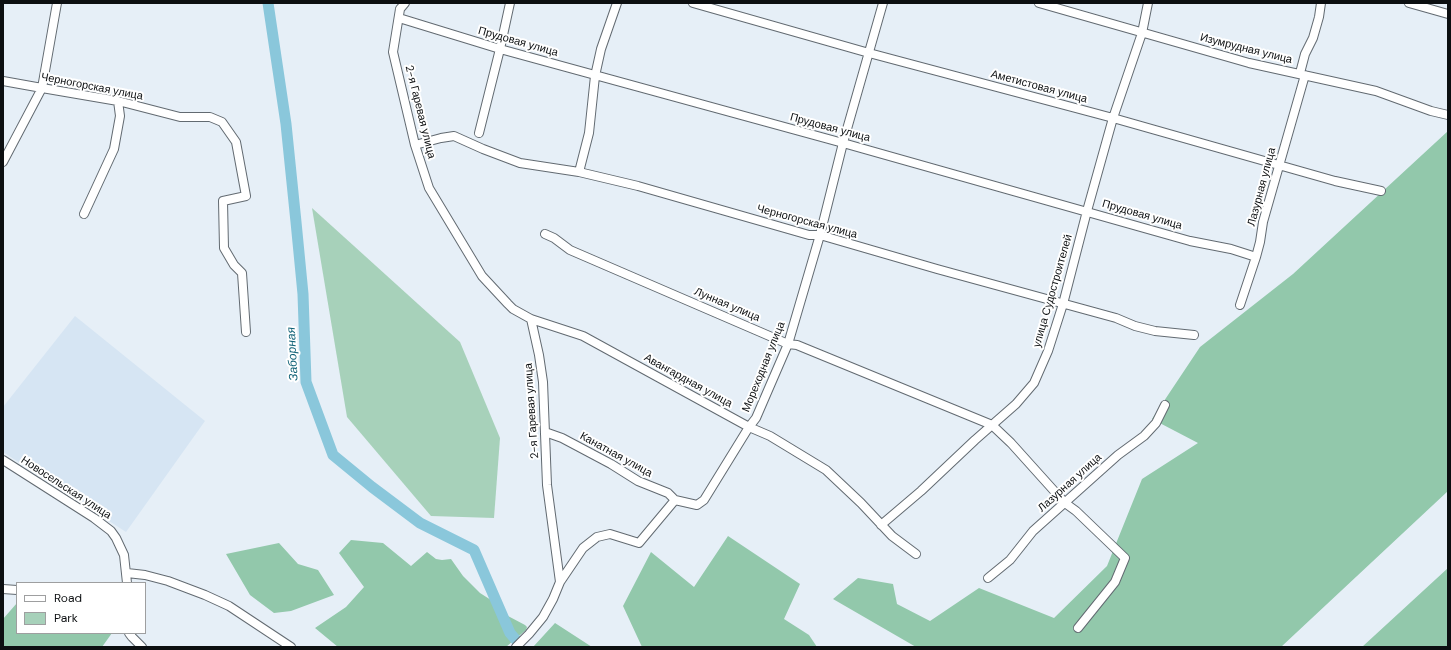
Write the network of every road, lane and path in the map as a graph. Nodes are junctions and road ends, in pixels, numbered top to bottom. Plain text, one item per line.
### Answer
1 (57, 3) edge
2 (510, 3) edge
3 (617, 3) edge
4 (693, 3) edge
5 (882, 3) edge
6 (1039, 3) edge
7 (1148, 3) edge
8 (1320, 3) edge
9 (1408, 3) edge
10 (400, 8) edge
11 (1448, 14) edge
12 (1142, 33) junction
13 (500, 49) junction
14 (869, 53) junction
15 (1303, 74) junction
16 (595, 76) junction
17 (3, 81) edge
18 (42, 88) junction
19 (118, 101) junction
20 (1448, 115) edge
21 (1113, 118) junction
22 (479, 133) dead end
23 (844, 143) junction
24 (416, 145) junction
25 (3, 162) edge
26 (1279, 164) junction
27 (579, 172) junction
28 (1380, 191) dead end
29 (1087, 211) junction
30 (84, 214) dead end
31 (545, 234) dead end
32 (820, 235) junction
33 (1256, 257) junction
34 (1063, 304) junction
35 (1240, 305) dead end
36 (531, 319) junction
37 (246, 332) dead end
38 (1194, 335) dead end
39 (788, 344) junction
40 (1165, 405) dead end
41 (992, 425) junction
42 (749, 427) junction
43 (545, 432) junction
44 (3, 460) edge
45 (676, 500) junction
46 (1065, 503) junction
47 (881, 525) junction
48 (916, 554) dead end
49 (127, 573) junction
50 (988, 578) dead end
51 (127, 582) edge
52 (560, 582) junction
53 (3, 589) edge
54 (16, 590) edge
55 (1078, 628) dead end
56 (130, 634) edge
57 (142, 647) edge
58 (291, 647) edge
59 (516, 647) edge

1 - 18 street
2 - 13 street
3 - 16 street
4 - 14 street, Аметистовая улица
5 - 14 street, Мореходная улица
6 - 12 street, Изумрудная улица
7 - 12 street, улица Судостроителей
8 - 15 street, Лазурная улица
9 - 11 street
10 - 13 street, Прудовая улица
10 - 24 street, 2-я Гаревая улица
12 - 15 street, Изумрудная улица
12 - 21 street, улица Судостроителей
13 - 16 street, Прудовая улица
13 - 22 street
14 - 21 street, Аметистовая улица
14 - 23 street, Мореходная улица
15 - 20 street, Изумрудная улица
15 - 26 street, Лазурная улица
16 - 23 street, Прудовая улица
16 - 27 street
17 - 18 street, Черногорская улица
18 - 19 street, Черногорская улица
18 - 25 street
19 - 30 street
19 - 37 street, Черногорская улица
21 - 26 street, Аметистовая улица
21 - 29 street, улица Судостроителей
23 - 29 street, Прудовая улица
23 - 32 street, Мореходная улица
24 - 27 street, Черногорская улица
24 - 36 street, 2-я Гаревая улица
26 - 28 street, Аметистовая улица
26 - 33 street, Лазурная улица
27 - 32 street, Черногорская улица
29 - 33 street, Прудовая улица
29 - 34 street, улица Судостроителей
31 - 39 street, Лунная улица
32 - 34 street, Черногорская улица
32 - 39 street, Мореходная улица
33 - 35 street, Лазурная улица
34 - 38 street, Черногорская улица
34 - 41 street, улица Судостроителей
36 - 42 street, Авангардная улица
36 - 43 street, 2-я Гаревая улица
39 - 41 street, Лунная улица
39 - 42 street, Мореходная улица
40 - 46 street, Лазурная улица
41 - 46 street
41 - 47 street, улица Судостроителей
42 - 45 street, Мореходная улица
42 - 47 street, Авангардная улица
43 - 45 street, Канатная улица
43 - 52 street, 2-я Гаревая улица
44 - 49 street, Новосельская улица
45 - 52 street
46 - 50 street, Лазурная улица
46 - 55 street
47 - 48 street, Авангардная улица
49 - 51 street, Новосельская улица
49 - 58 street
52 - 59 street
53 - 54 street
56 - 57 street

